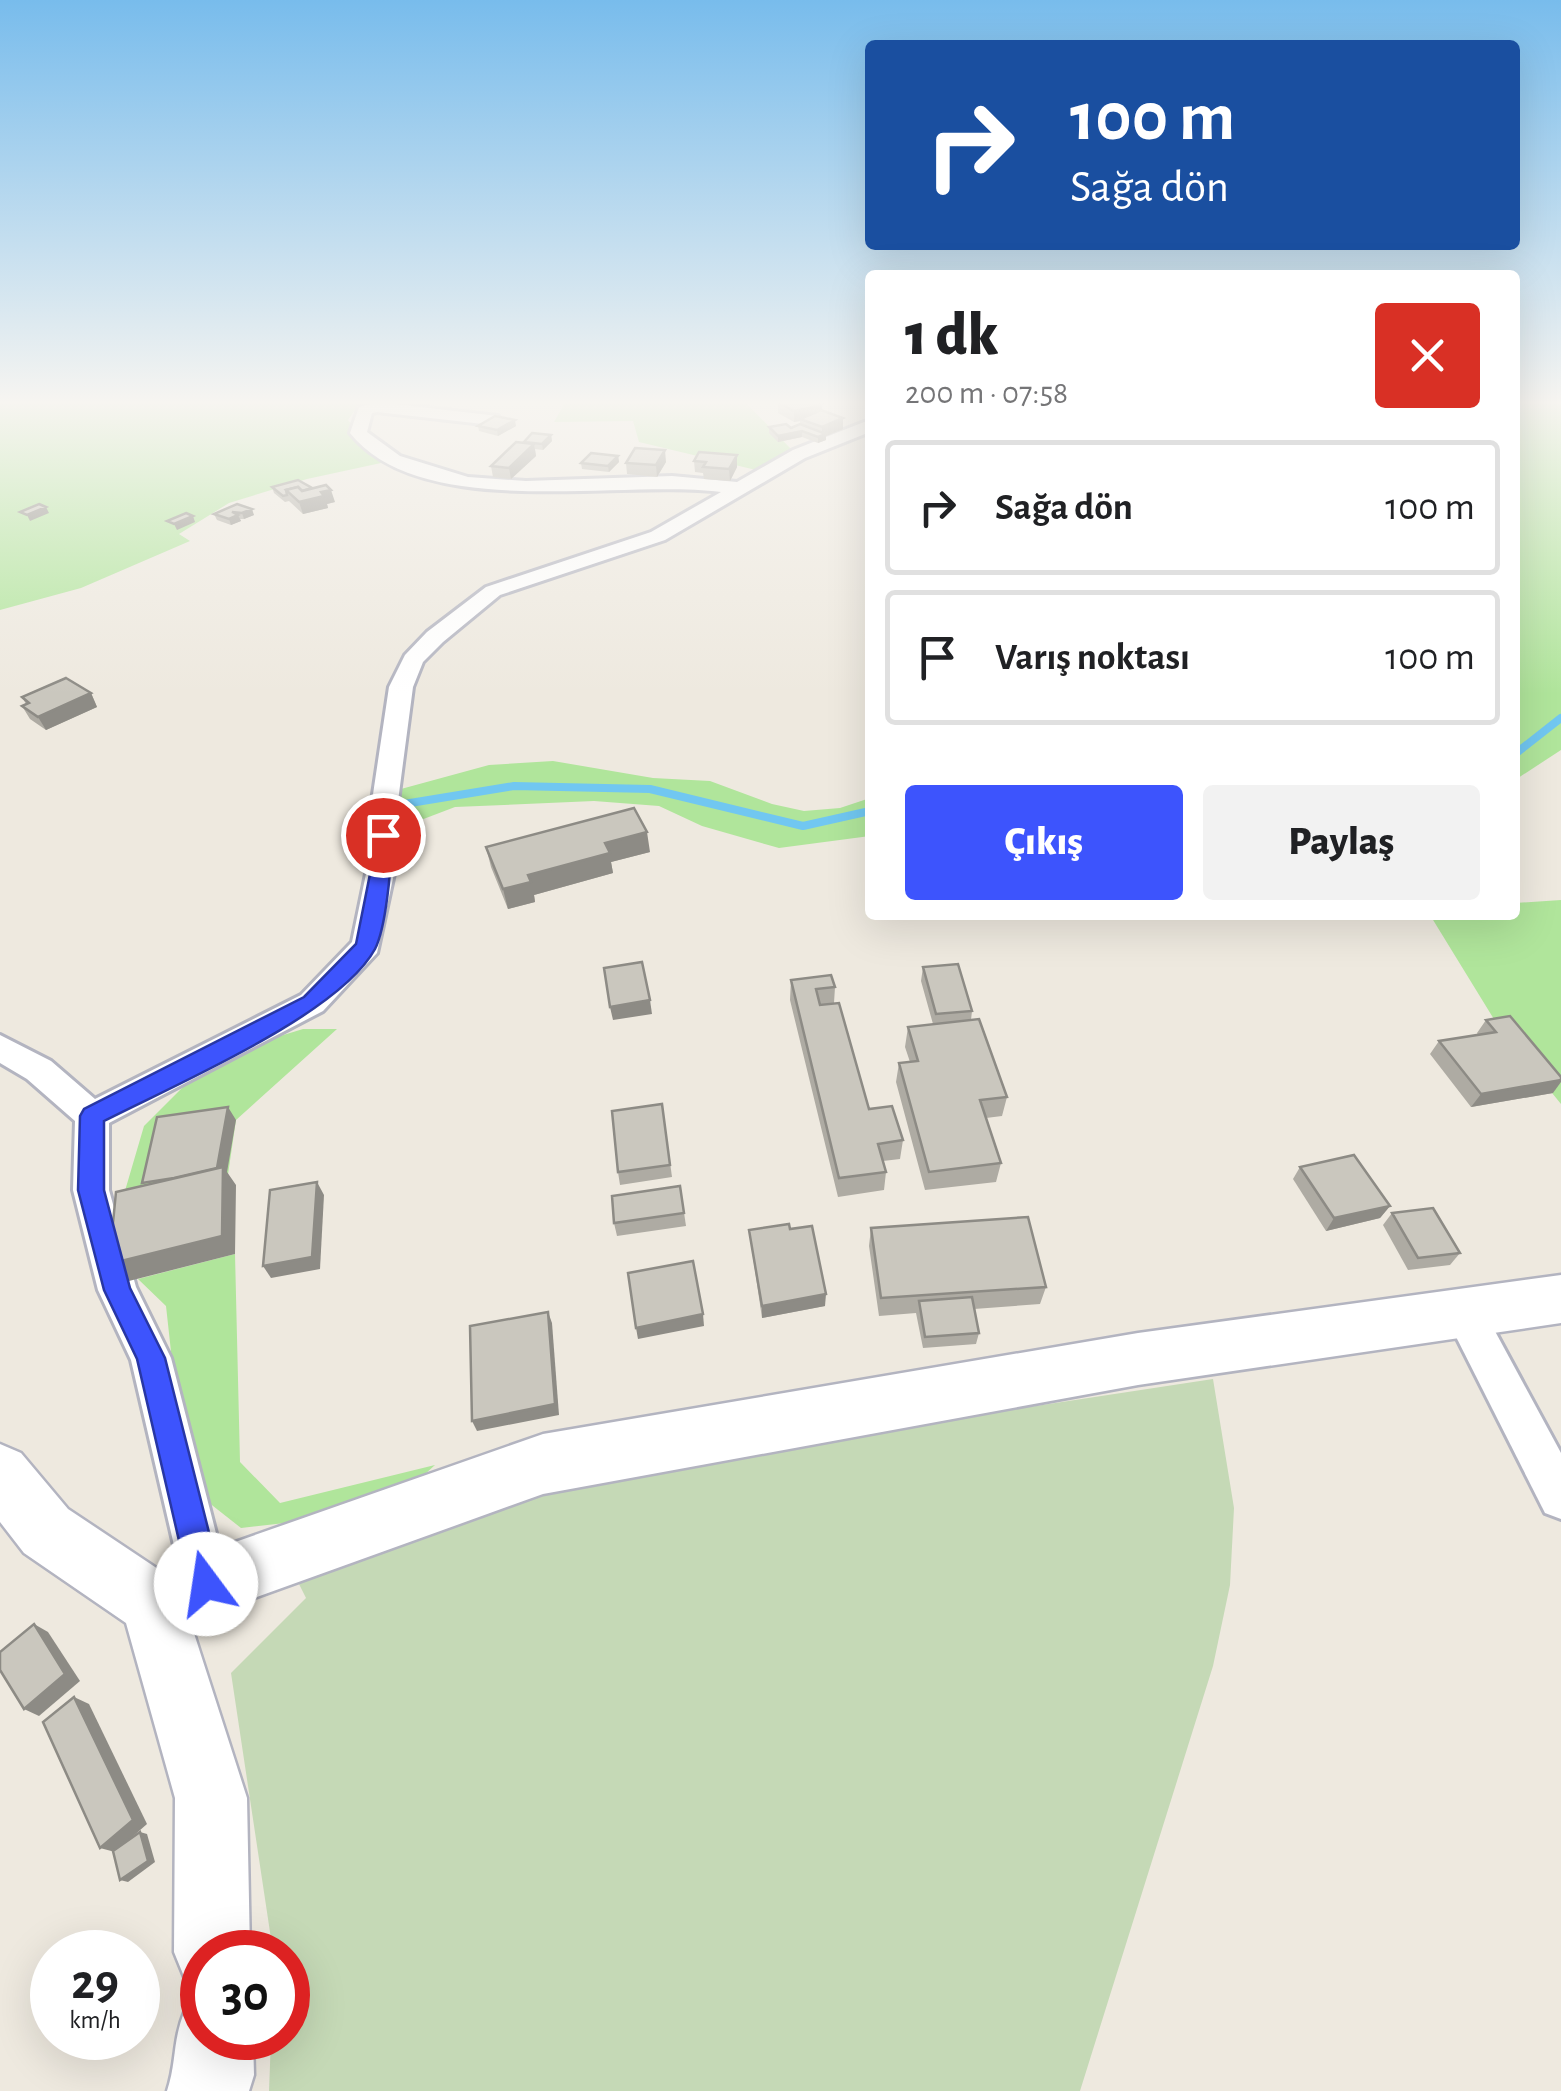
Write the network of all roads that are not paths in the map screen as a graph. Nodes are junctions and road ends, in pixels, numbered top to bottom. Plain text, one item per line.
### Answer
1 (722, 499) edge
2 (0, 1047) edge
3 (92, 1116) junction
4 (1561, 1299) edge
5 (1462, 1311) junction
6 (0, 1474) edge
7 (1561, 1497) edge
8 (179, 1594) junction
9 (212, 1930) edge
10 (213, 2060) edge
11 (208, 2091) edge

1 - 3 street
2 - 3 street
3 - 8 street
4 - 5 street
5 - 7 street
5 - 8 street
6 - 8 street
8 - 9 street
10 - 11 street

